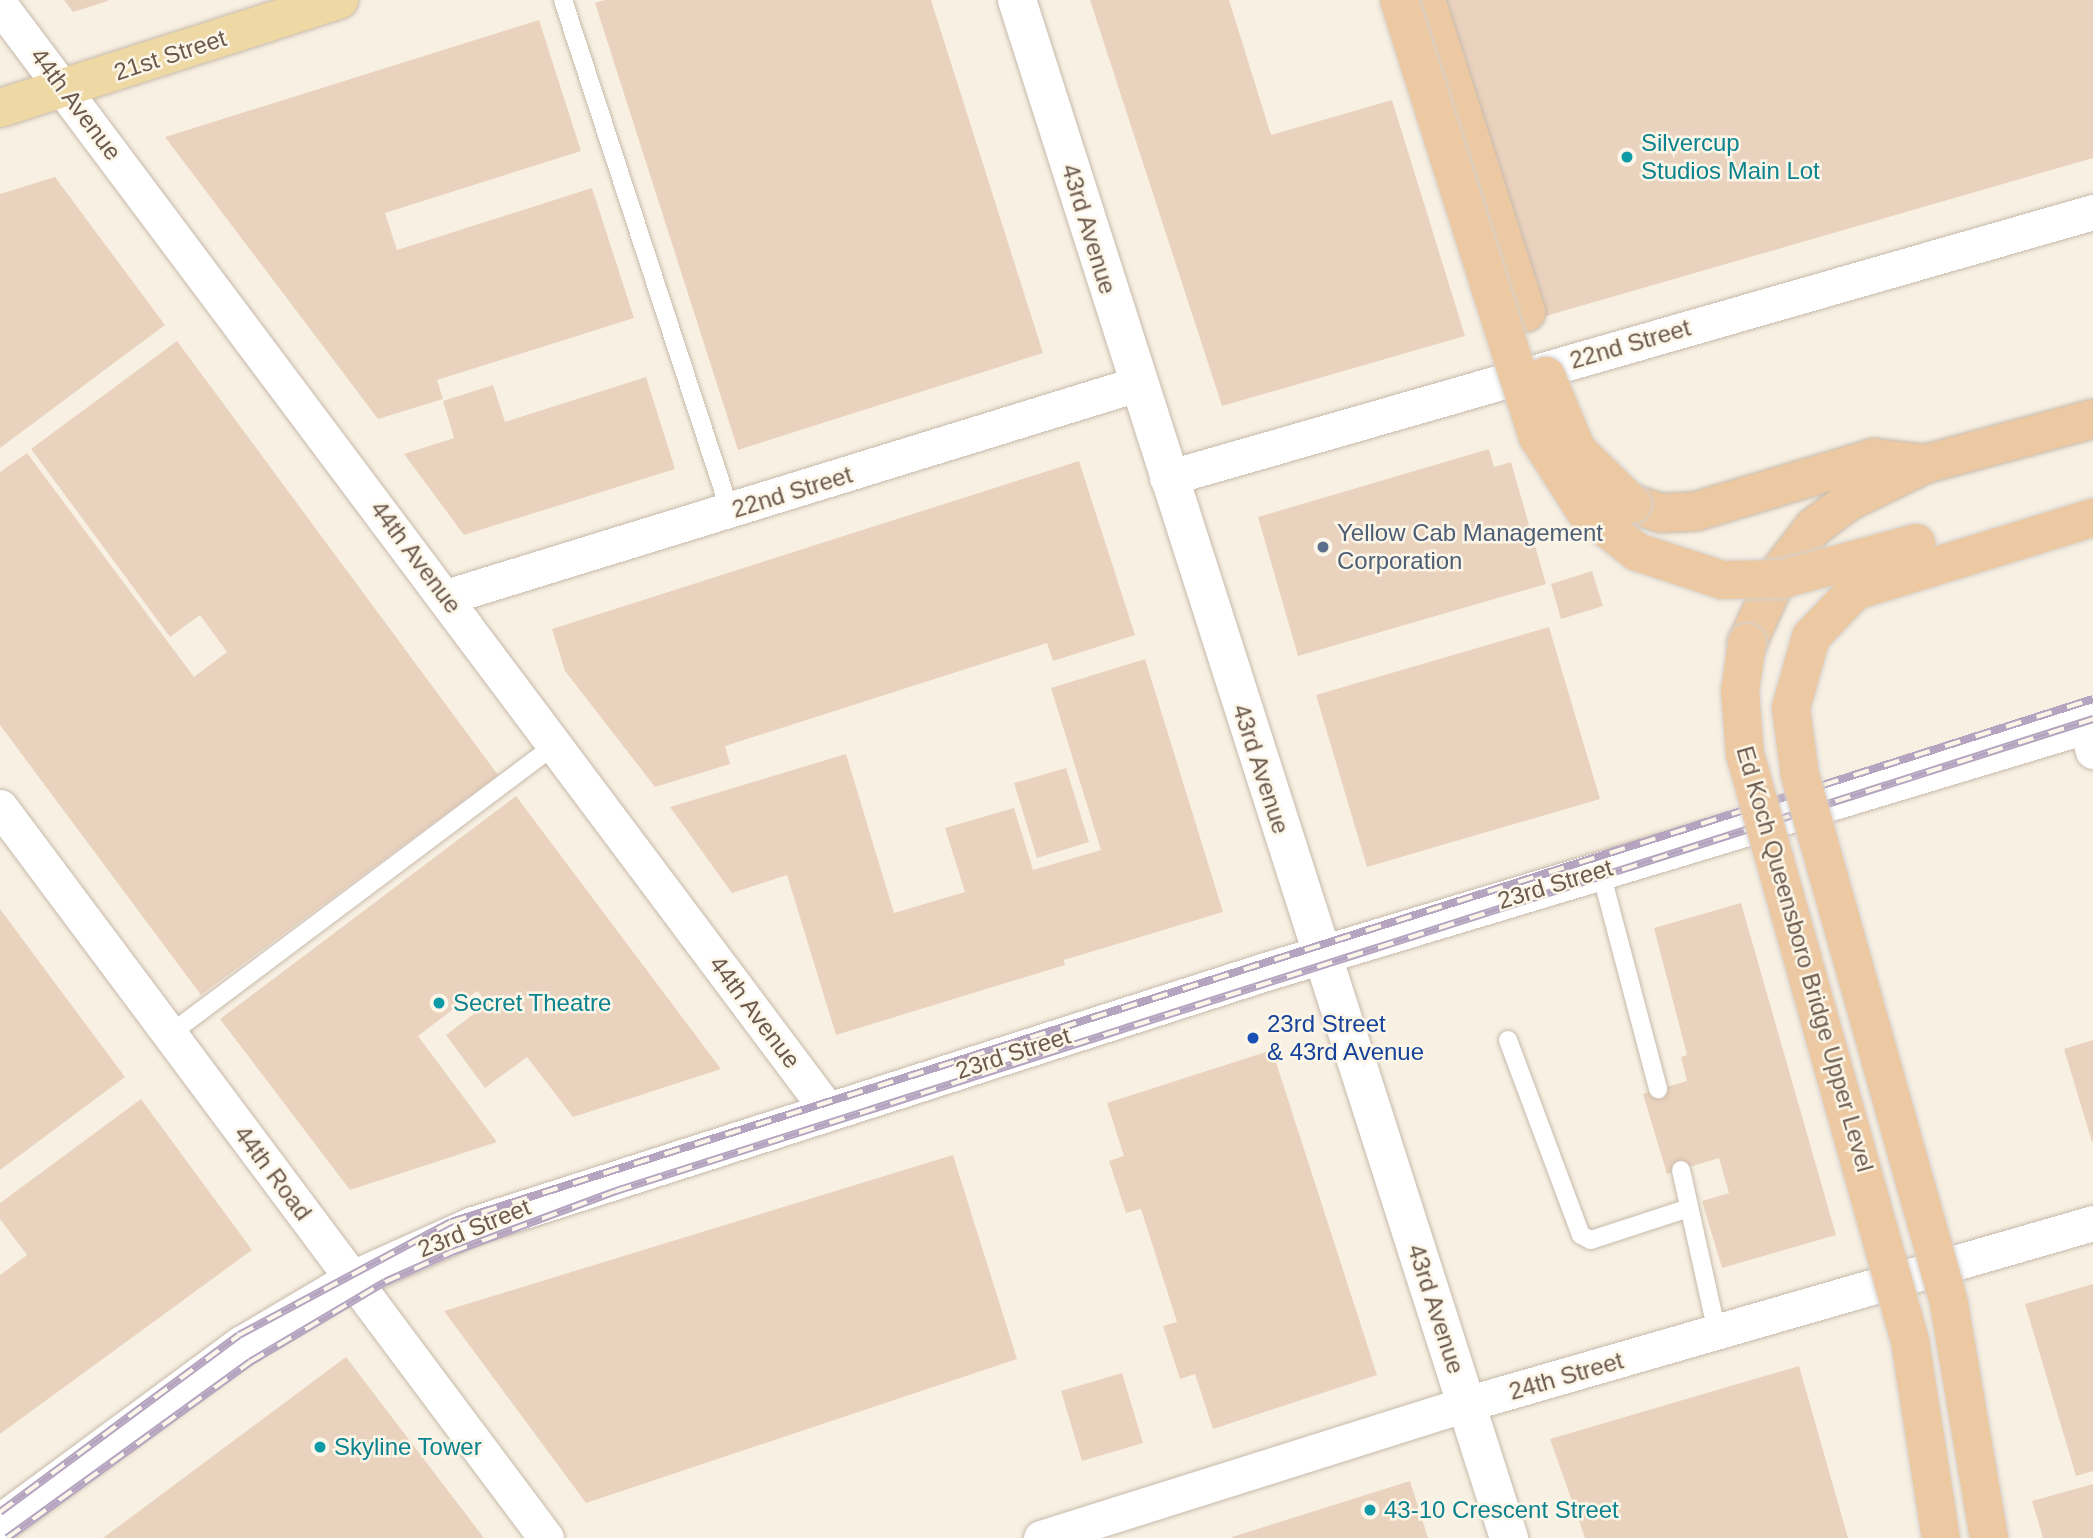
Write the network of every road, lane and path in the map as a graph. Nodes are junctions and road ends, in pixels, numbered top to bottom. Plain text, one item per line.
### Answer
1 (339, 0) edge
2 (563, 0) edge
3 (1017, 0) edge
4 (1399, 0) edge
5 (1426, 0) edge
6 (0, 5) edge
7 (64, 88) junction
8 (0, 108) edge
9 (2093, 212) edge
10 (1138, 384) junction
11 (2093, 419) edge
12 (1925, 464) junction
13 (1167, 478) junction
14 (2093, 492) edge
15 (730, 511) junction
16 (2093, 518) edge
17 (446, 597) junction
18 (2091, 733) edge
19 (556, 744) junction
20 (0, 807) edge
21 (1600, 870) junction
22 (1321, 955) junction
23 (170, 1034) junction
24 (1508, 1040) dead end
25 (1658, 1089) dead end
26 (829, 1112) junction
27 (1681, 1170) dead end
28 (1689, 1208) junction
29 (2093, 1223) edge
30 (354, 1280) junction
31 (1717, 1332) junction
32 (1466, 1404) junction
33 (0, 1524) edge
34 (546, 1538) edge
35 (1041, 1538) edge
36 (1509, 1538) edge
37 (1941, 1538) edge
38 (1989, 1538) edge

1 - 7 main road, 21st Street
2 - 15 lane
3 - 10 street, 43rd Avenue
4 - 14 highway, bridge
5 - 12 highway, bridge
6 - 7 street, 44th Avenue
7 - 8 main road, 21st Street
7 - 17 street, 44th Avenue
9 - 13 street, 22nd Street
10 - 13 street, 43rd Avenue
10 - 15 street, 22nd Street
11 - 12 highway, Ed Koch Queensboro Bridge Upper Level
12 - 37 highway, Ed Koch Queensboro Bridge Upper Level, bridge
13 - 22 street, 43rd Avenue
15 - 17 street, 22nd Street
16 - 38 highway, Ed Koch Queensboro Bridge Upper Level, bridge
17 - 19 street, 44th Avenue
18 - 21 street, 23rd Street
19 - 23 lane
19 - 26 street, 44th Avenue
20 - 23 street, 44th Road
21 - 22 street, 23rd Street
21 - 25 lane
22 - 26 street, 23rd Street
22 - 32 street, 43rd Avenue
23 - 30 street, 44th Road
24 - 28 lane
26 - 30 street, 23rd Street
27 - 28 lane
28 - 31 lane
29 - 31 street, 24th Street
30 - 33 street, 23rd Street
30 - 34 street, 44th Road
31 - 32 street, 24th Street
32 - 35 street, 24th Street
32 - 36 street, 43rd Avenue

